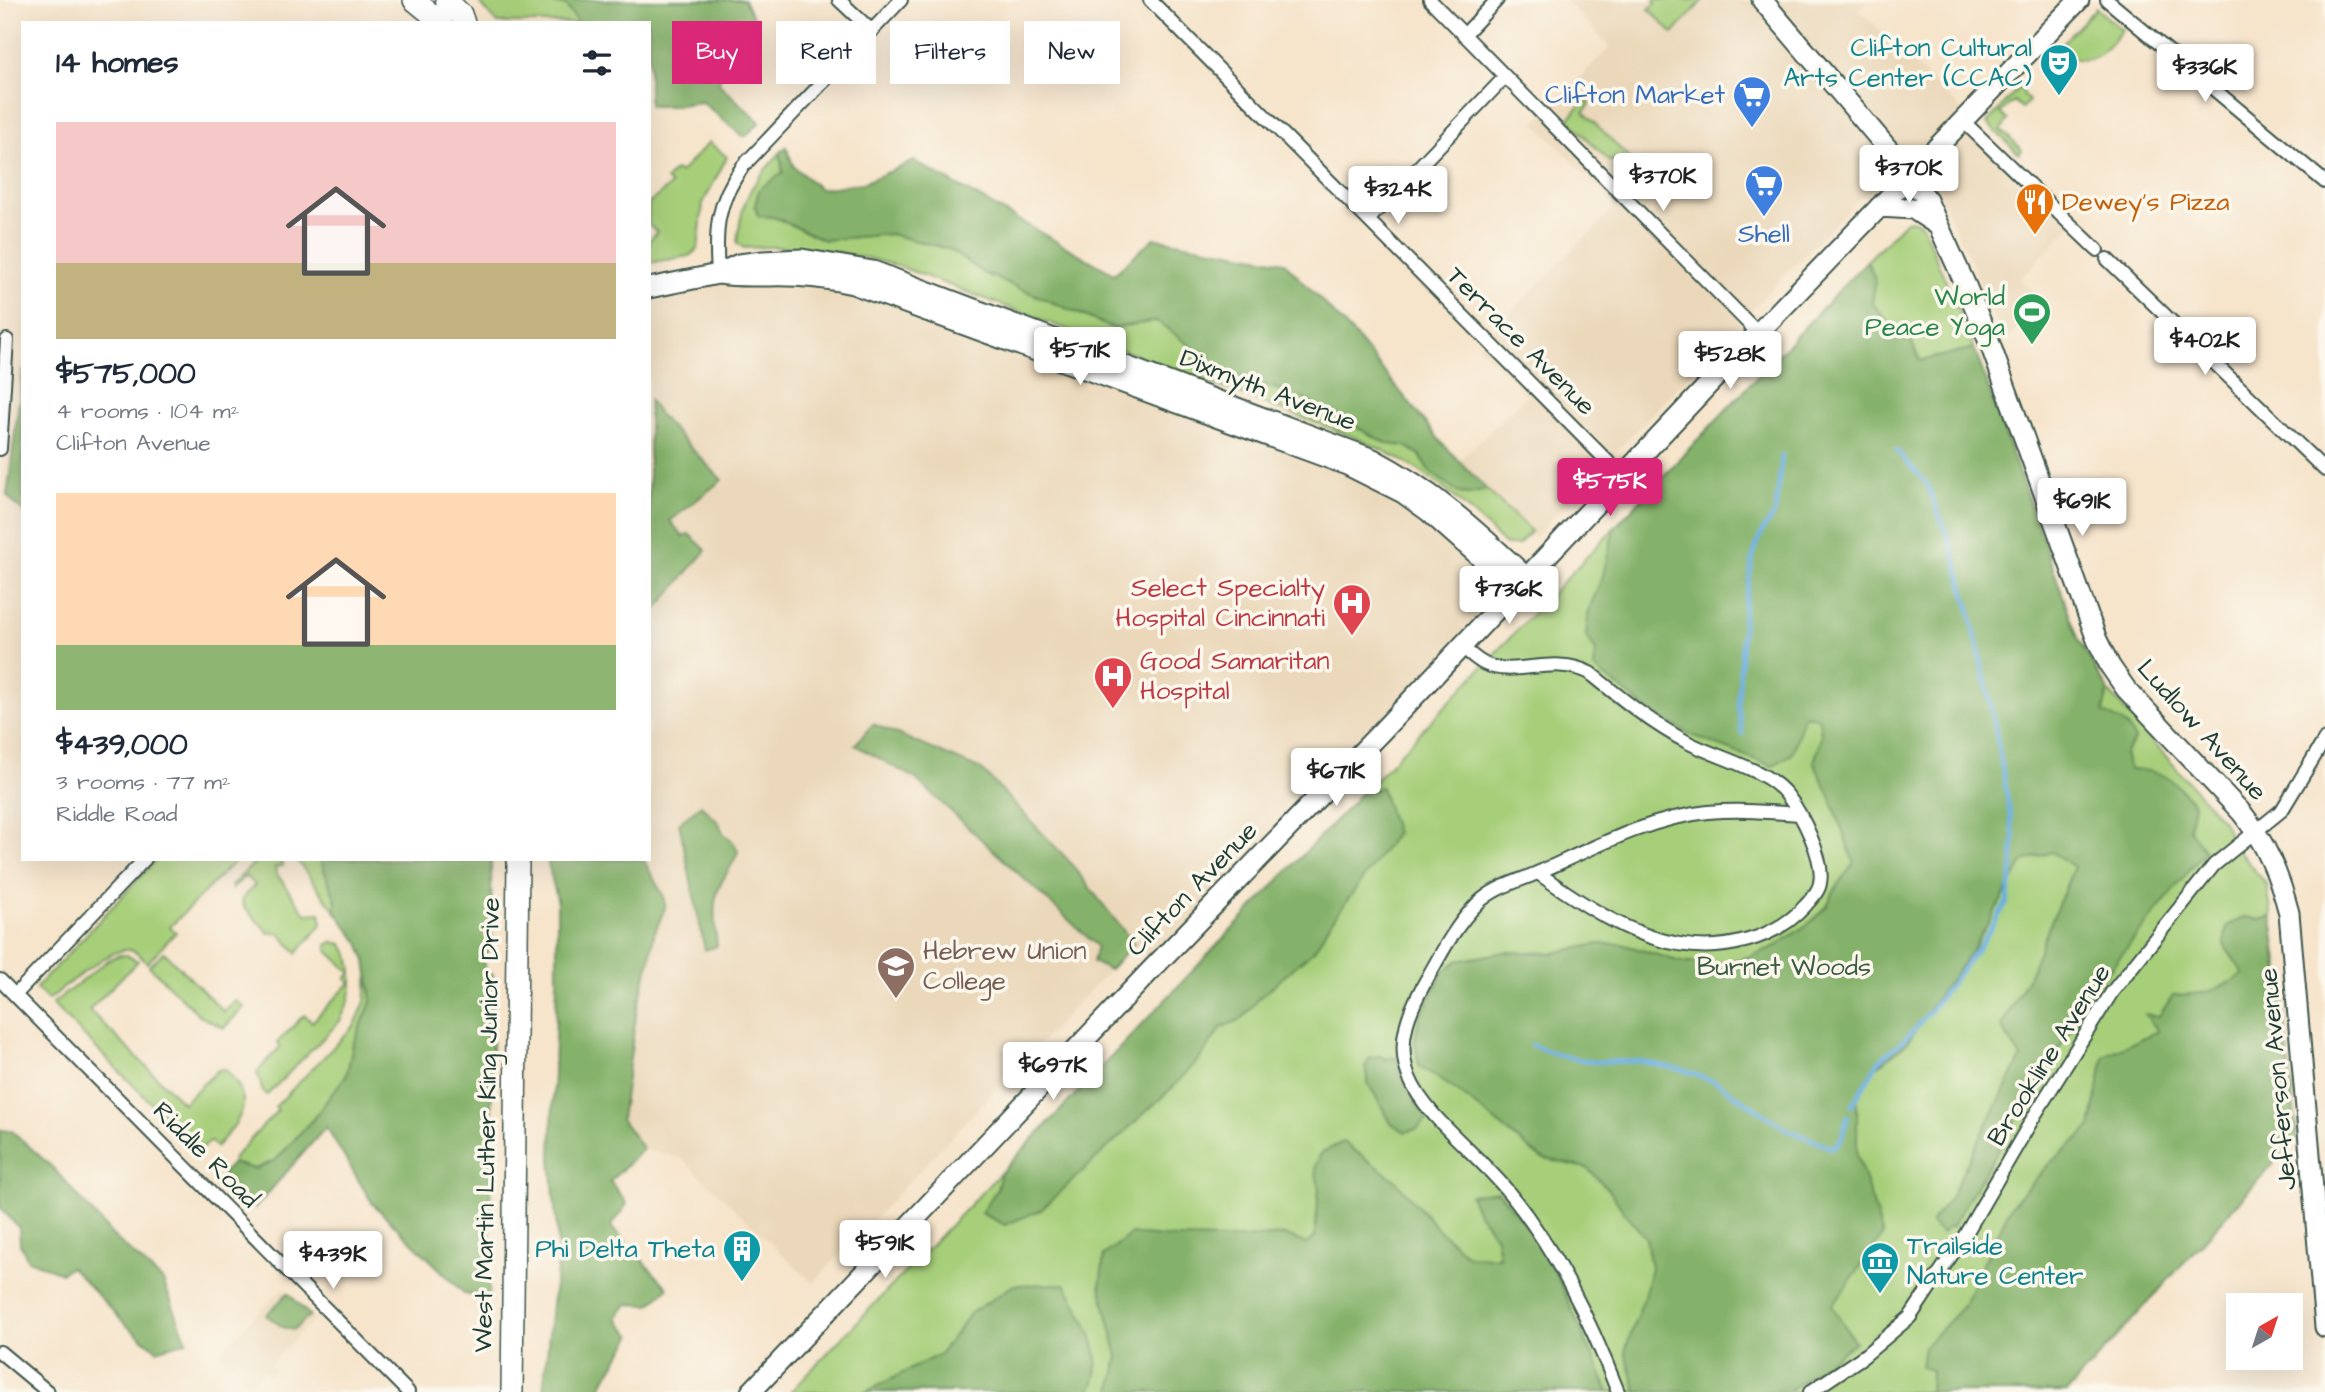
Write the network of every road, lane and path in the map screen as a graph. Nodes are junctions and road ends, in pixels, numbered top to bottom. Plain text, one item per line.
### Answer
1 (414, 0) edge
2 (446, 0) edge
3 (839, 0) edge
4 (901, 0) edge
5 (1150, 0) edge
6 (1430, 0) edge
7 (1497, 0) edge
8 (1762, 0) edge
9 (2079, 0) edge
10 (2107, 0) edge
11 (440, 21) edge
12 (463, 21) edge
13 (861, 21) edge
14 (876, 27) edge
15 (1464, 35) junction
16 (1505, 77) junction
17 (821, 84) edge
18 (1962, 120) junction
19 (1909, 175) junction
20 (2325, 183) edge
21 (1879, 206) junction
22 (1368, 220) junction
23 (1937, 224) junction
24 (718, 274) junction
25 (651, 288) edge
26 (1758, 333) junction
27 (7, 340) dead end
28 (0, 449) edge
29 (2325, 470) edge
30 (1622, 476) junction
31 (1522, 584) junction
32 (1462, 647) junction
33 (2324, 744) edge
34 (1798, 814) junction
35 (2257, 832) junction
36 (143, 861) edge
37 (518, 861) edge
38 (1538, 873) junction
39 (0, 980) edge
40 (15, 995) junction
41 (2325, 1327) edge
42 (0, 1352) edge
43 (48, 1392) edge
44 (408, 1392) edge
45 (512, 1392) edge
46 (751, 1392) edge
47 (1618, 1392) edge
48 (1810, 1392) edge

1 - 11 main road
2 - 12 main road
3 - 13 street
4 - 14 street
5 - 22 street, Terrace Avenue
6 - 15 street
7 - 15 street
8 - 19 street, Ludlow Avenue
9 - 18 street, Clifton Avenue
10 - 20 street
15 - 16 street
16 - 22 street
16 - 26 street
17 - 24 street
18 - 19 street, Clifton Avenue
18 - 29 street
19 - 21 street, Clifton Avenue
19 - 23 street, Ludlow Avenue
21 - 23 street
21 - 26 street, Clifton Avenue
22 - 30 street, Terrace Avenue
23 - 35 street, Ludlow Avenue
24 - 25 street, Dixmyth Avenue
24 - 31 street, Dixmyth Avenue
26 - 30 street, Clifton Avenue
27 - 28 street
30 - 31 street, Clifton Avenue
31 - 32 street, Clifton Avenue
32 - 34 street
32 - 46 street, Clifton Avenue
33 - 35 street, Brookline Avenue
34 - 38 street
34 - 38 street
35 - 41 street, Jefferson Avenue
35 - 48 street, Brookline Avenue
36 - 40 street
37 - 45 main road, West Martin Luther King Junior Drive
38 - 47 street
39 - 40 street, Riddle Road
40 - 44 street, Riddle Road
42 - 43 street

